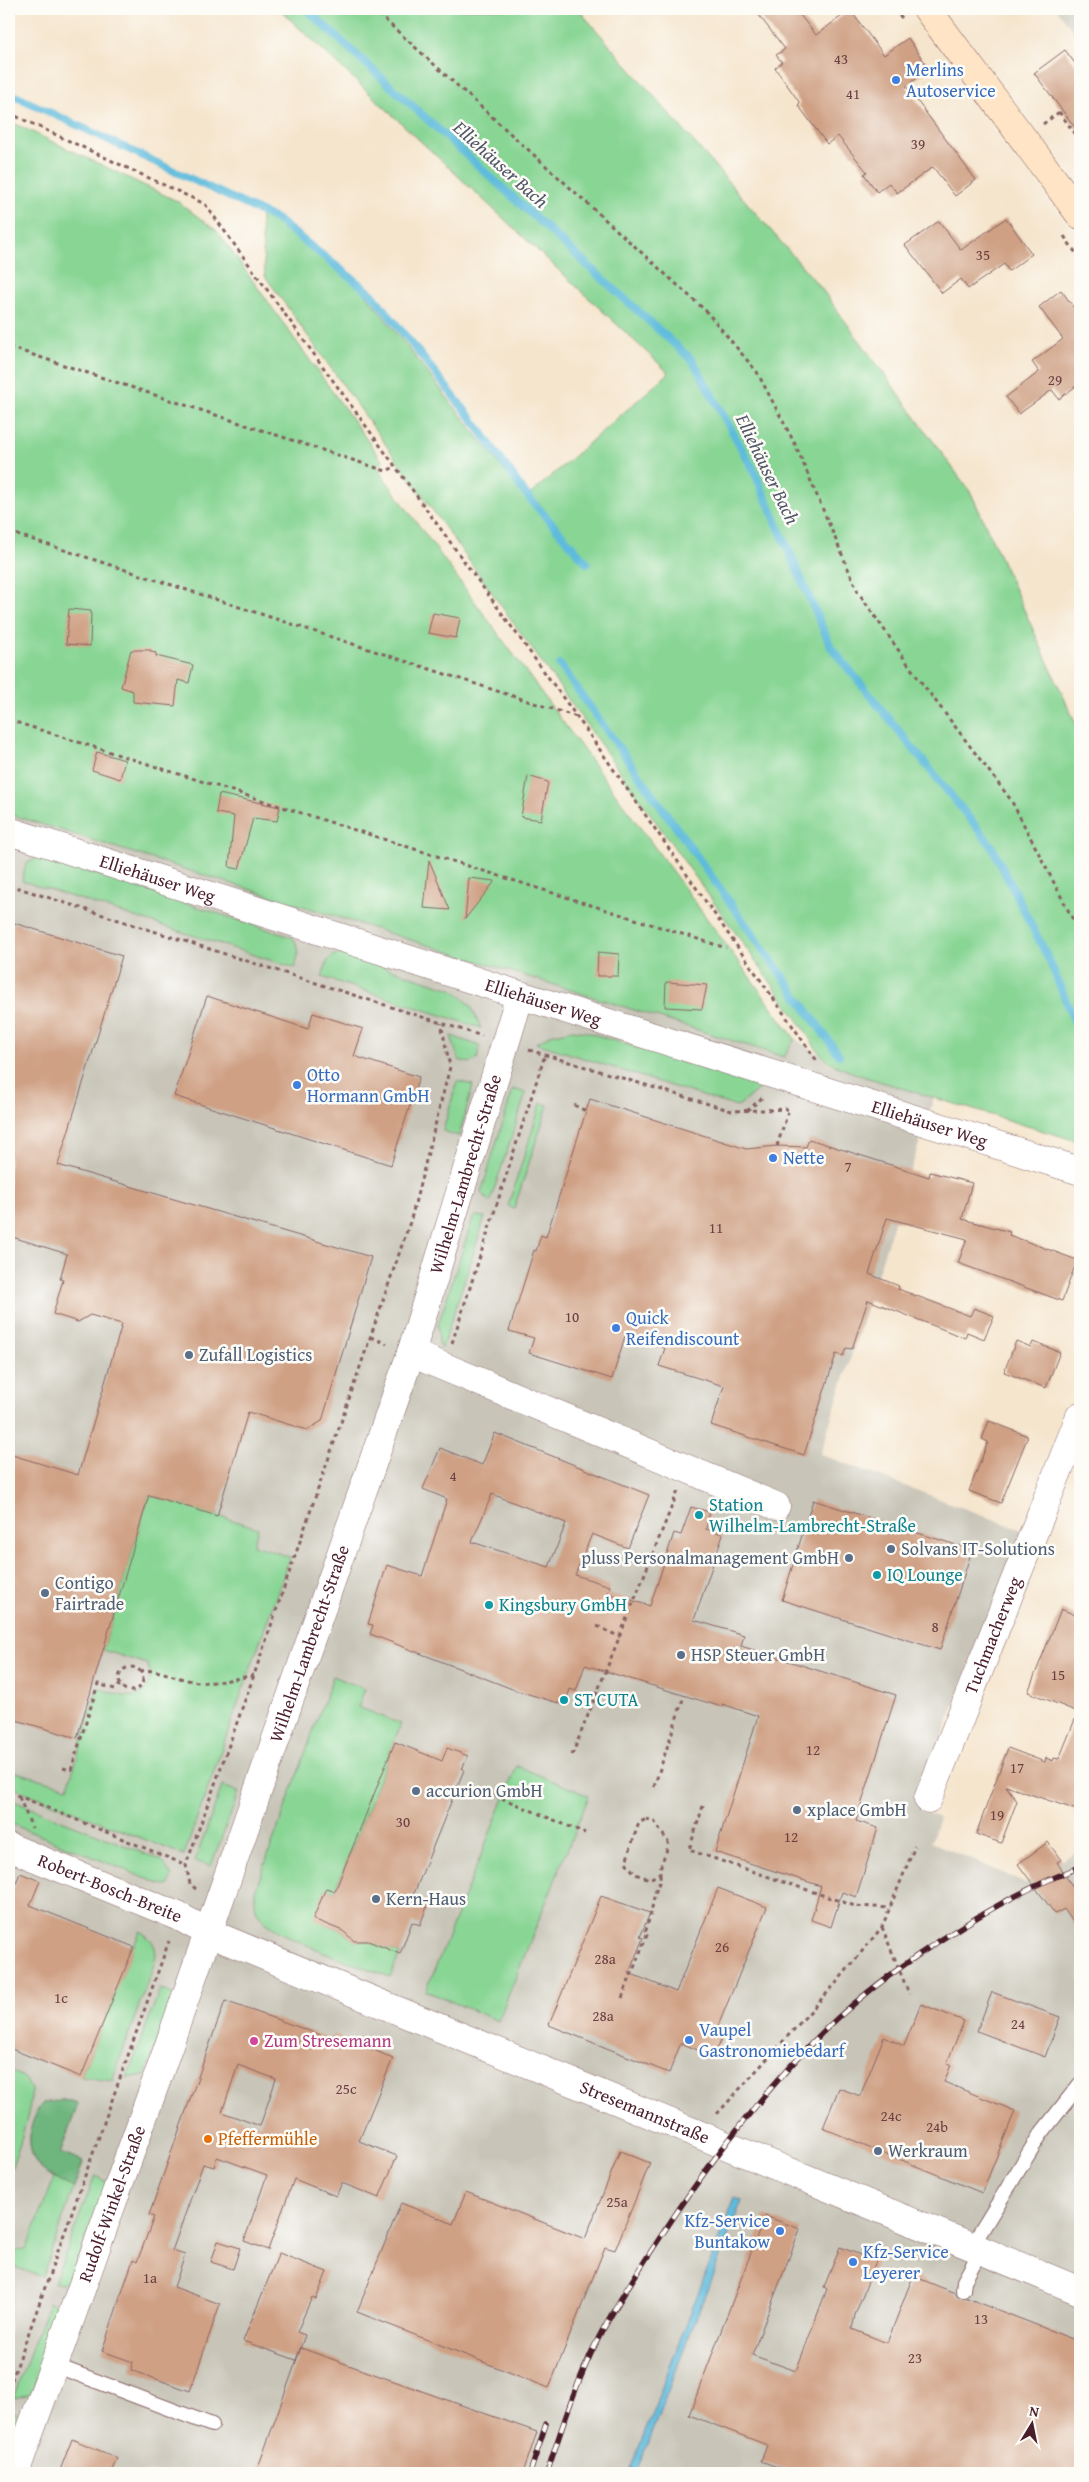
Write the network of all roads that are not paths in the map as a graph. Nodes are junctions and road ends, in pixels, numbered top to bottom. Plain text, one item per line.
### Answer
1 (927, 9) edge
2 (1078, 208) edge
3 (9, 831) edge
4 (520, 995) junction
5 (1080, 1170) edge
6 (411, 1354) junction
7 (1080, 1416) edge
8 (776, 1506) dead end
9 (928, 1799) dead end
10 (9, 1847) edge
11 (209, 1933) junction
12 (1080, 2084) edge
13 (976, 2248) junction
14 (963, 2290) dead end
15 (1080, 2291) edge
16 (54, 2366) junction
17 (212, 2425) dead end
18 (15, 2473) edge

1 - 2 street
3 - 4 street, Elliehäuser Weg
4 - 5 street, Elliehäuser Weg
4 - 6 street, Wilhelm-Lambrecht-Straße
6 - 8 street
6 - 11 street, Wilhelm-Lambrecht-Straße
7 - 9 street, Tuchmacherweg
10 - 11 street, Robert-Bosch-Breite
11 - 13 street, Stresemannstraße
11 - 16 street, Rudolf-Winkel-Straße
12 - 13 lane
13 - 14 lane
13 - 15 street, Stresemannstraße
16 - 17 lane
16 - 18 street, Rudolf-Winkel-Straße

